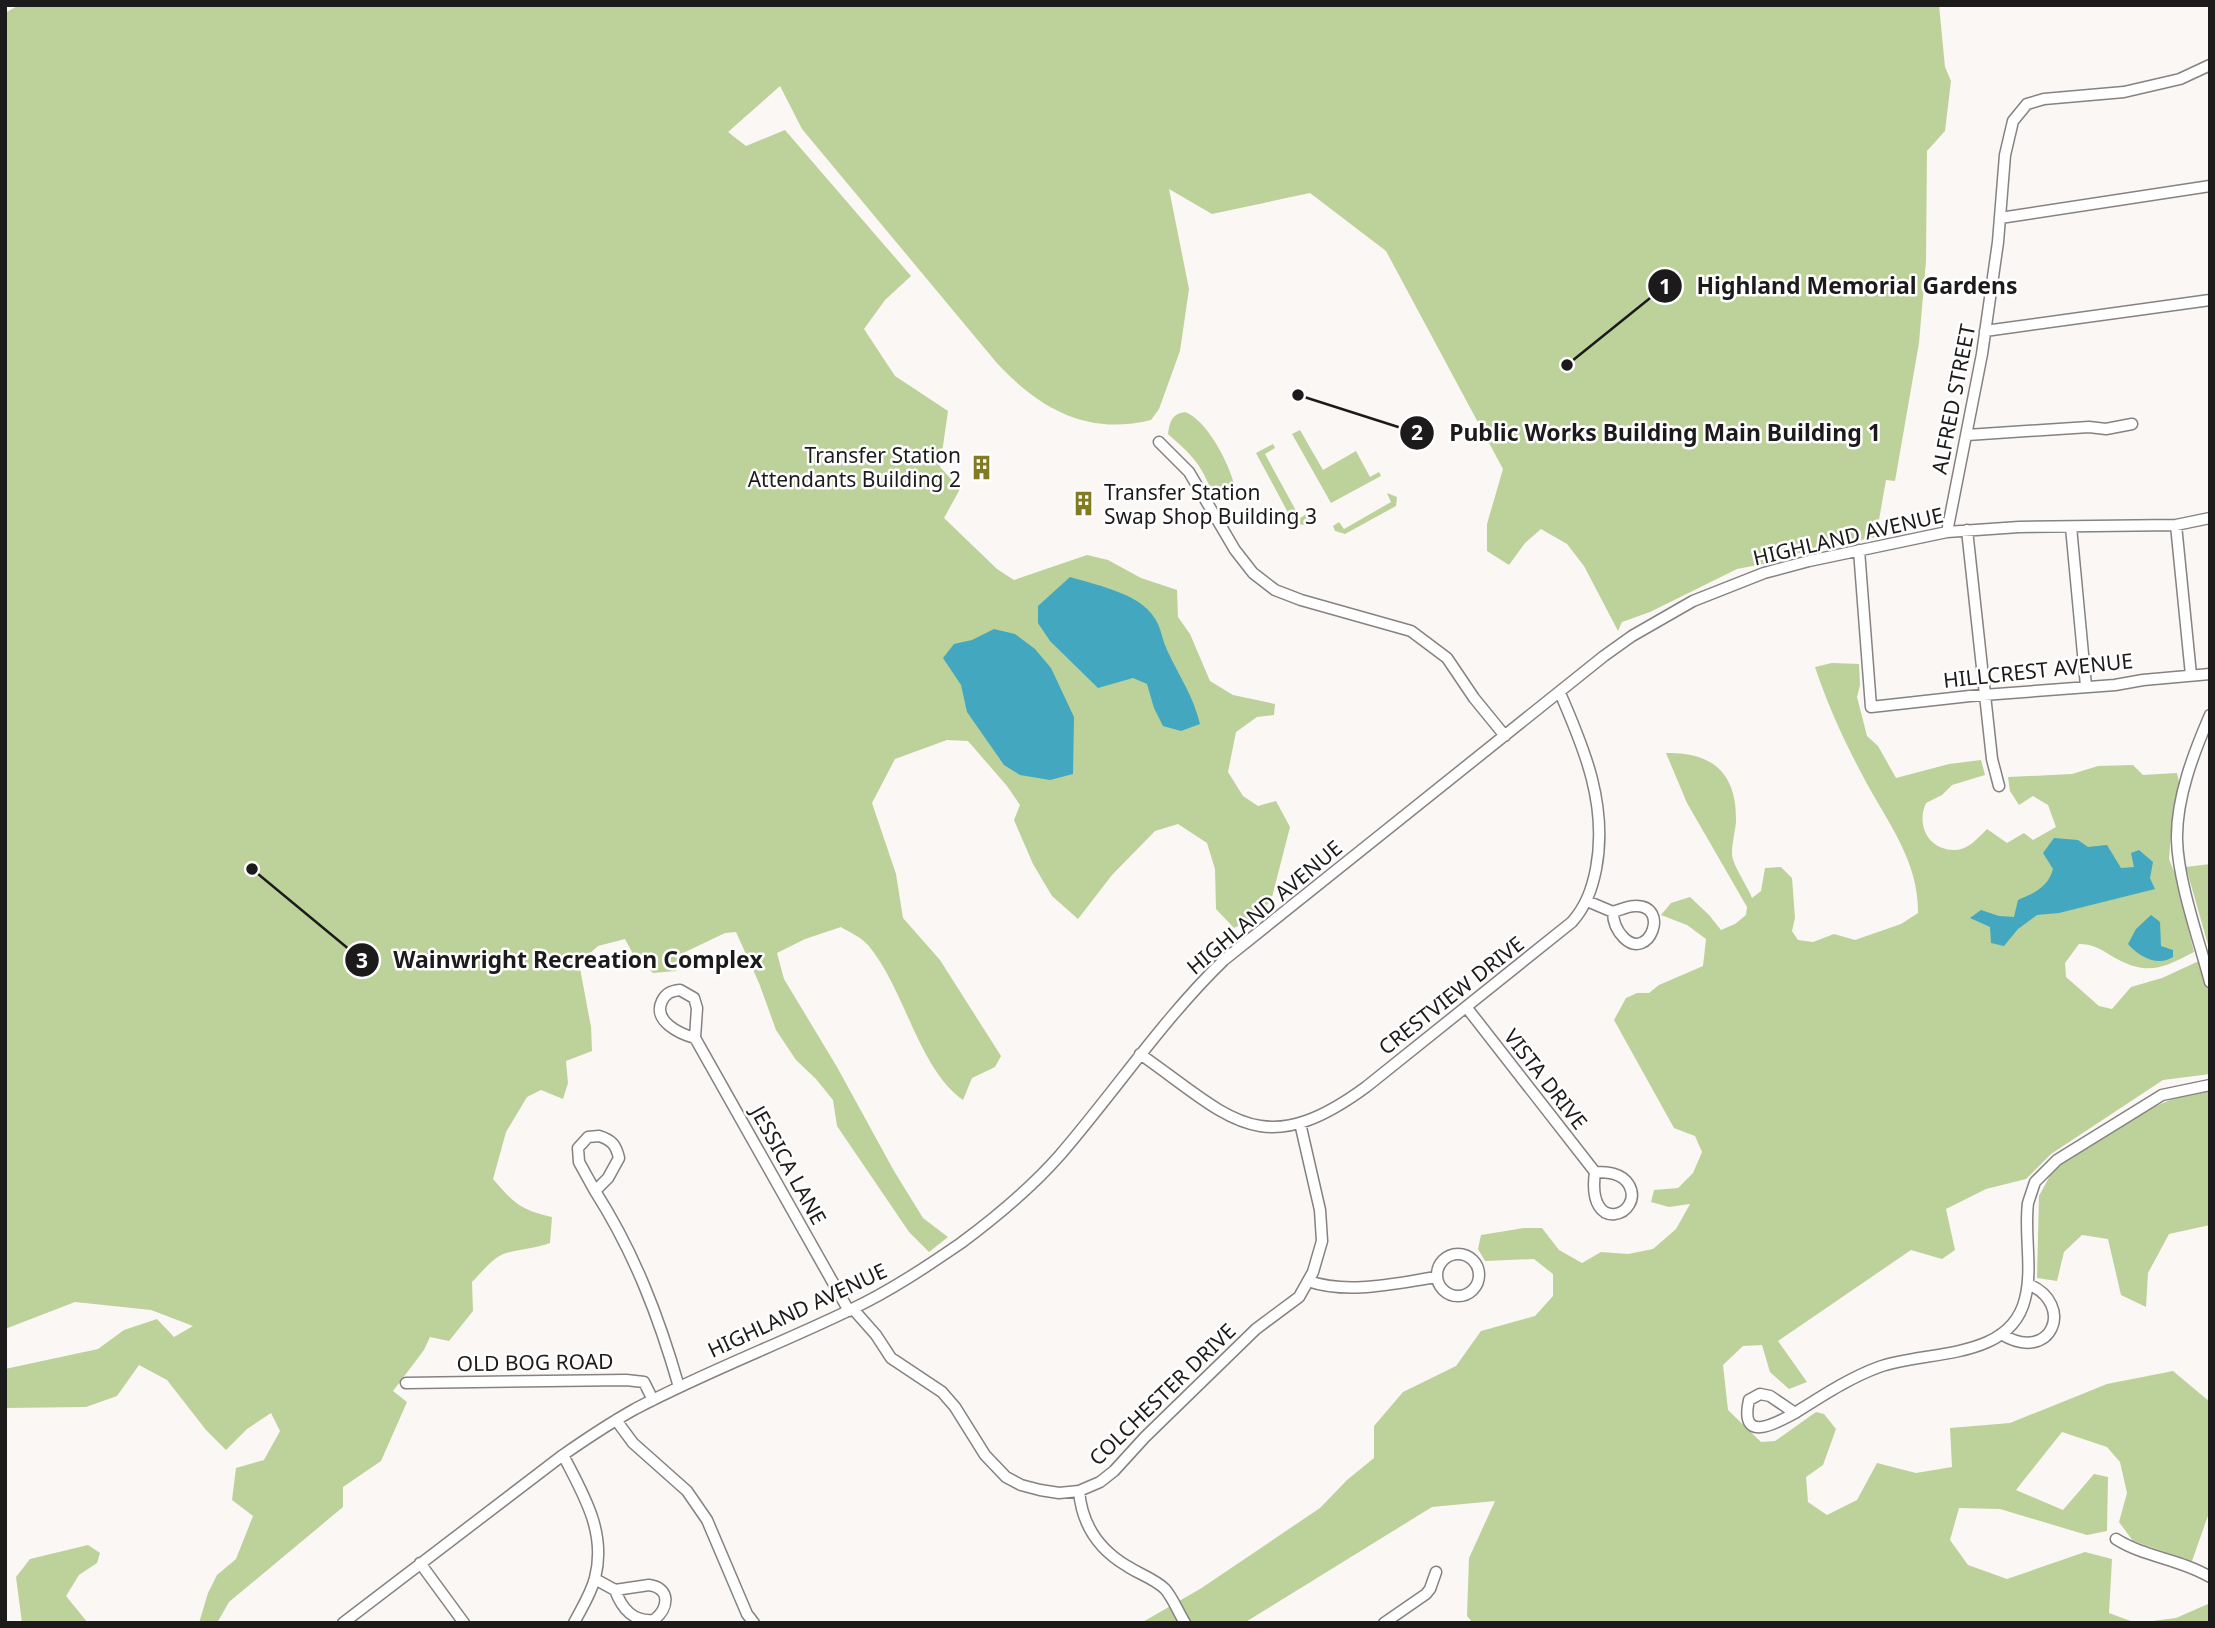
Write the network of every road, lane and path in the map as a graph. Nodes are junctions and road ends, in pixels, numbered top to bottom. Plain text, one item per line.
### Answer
1 (2210, 65) edge
2 (2210, 186) edge
3 (2000, 218) junction
4 (2210, 300) edge
5 (1985, 331) junction
6 (2133, 424) dead end
7 (1967, 435) junction
8 (1159, 442) dead end
9 (2210, 518) edge
10 (2176, 525) junction
11 (2071, 527) junction
12 (1967, 530) junction
13 (1947, 532) junction
14 (1859, 550) junction
15 (2210, 674) edge
16 (2191, 675) junction
17 (2086, 686) junction
18 (1560, 693) junction
19 (1985, 695) junction
20 (2210, 715) edge
21 (1505, 736) junction
22 (1998, 786) dead end
23 (1587, 901) junction
24 (1613, 912) junction
25 (2210, 982) edge
26 (1467, 1008) junction
27 (695, 1038) junction
28 (1140, 1054) junction
29 (2210, 1085) edge
30 (1300, 1123) junction
31 (1595, 1172) junction
32 (595, 1191) junction
33 (1437, 1277) junction
34 (1308, 1281) junction
35 (2028, 1284) junction
36 (851, 1310) junction
37 (2001, 1334) junction
38 (881, 1344) joint
39 (406, 1383) dead end
40 (679, 1387) junction
41 (653, 1400) junction
42 (1795, 1413) junction
43 (616, 1420) junction
44 (563, 1455) junction
45 (1079, 1491) junction
46 (2116, 1539) dead end
47 (420, 1563) junction
48 (1436, 1572) dead end
49 (2210, 1577) edge
50 (595, 1579) junction
51 (615, 1590) junction
52 (343, 1623) edge
53 (464, 1623) edge
54 (574, 1623) edge
55 (754, 1623) edge
56 (1185, 1623) edge
57 (1384, 1623) edge

1 - 3 street, ALFRED STREET
2 - 3 street
3 - 5 street, ALFRED STREET
4 - 5 street
5 - 7 street, ALFRED STREET
6 - 7 street
7 - 13 street, ALFRED STREET
8 - 21 street
9 - 10 street, HIGHLAND AVENUE
10 - 11 street, HIGHLAND AVENUE
10 - 16 street
11 - 12 street, HIGHLAND AVENUE
11 - 17 street
12 - 13 street, HIGHLAND AVENUE
12 - 19 street
13 - 14 street, HIGHLAND AVENUE
14 - 18 street, HIGHLAND AVENUE
14 - 19 street, HILLCREST AVENUE
15 - 16 street, HILLCREST AVENUE
16 - 17 street, HILLCREST AVENUE
17 - 19 street, HILLCREST AVENUE
18 - 21 street, HIGHLAND AVENUE
18 - 23 street, CRESTVIEW DRIVE
19 - 22 street
20 - 25 street
21 - 28 street, HIGHLAND AVENUE
23 - 24 street
23 - 26 street, CRESTVIEW DRIVE
24 - 24 street
26 - 30 street, CRESTVIEW DRIVE
26 - 31 street, VISTA DRIVE
27 - 27 street
27 - 36 street, JESSICA LANE
28 - 30 street, CRESTVIEW DRIVE
28 - 36 street, HIGHLAND AVENUE
29 - 35 street
30 - 34 street, COLCHESTER DRIVE
31 - 31 street
32 - 32 street
32 - 40 street
33 - 33 street
33 - 34 street
34 - 45 street, COLCHESTER DRIVE
35 - 37 street
35 - 37 street
36 - 38 street, JESSICA LANE
36 - 40 street, HIGHLAND AVENUE
37 - 42 street
38 - 45 street, COLCHESTER DRIVE
39 - 41 street, OLD BOG ROAD
40 - 41 street, HIGHLAND AVENUE
41 - 43 street, HIGHLAND AVENUE
42 - 42 street
43 - 44 street, HIGHLAND AVENUE
43 - 55 street
44 - 47 street, HIGHLAND AVENUE
44 - 50 street
45 - 56 street
46 - 49 street
47 - 52 street, HIGHLAND AVENUE
47 - 53 street
48 - 57 street
50 - 51 street
50 - 54 street
51 - 51 street

